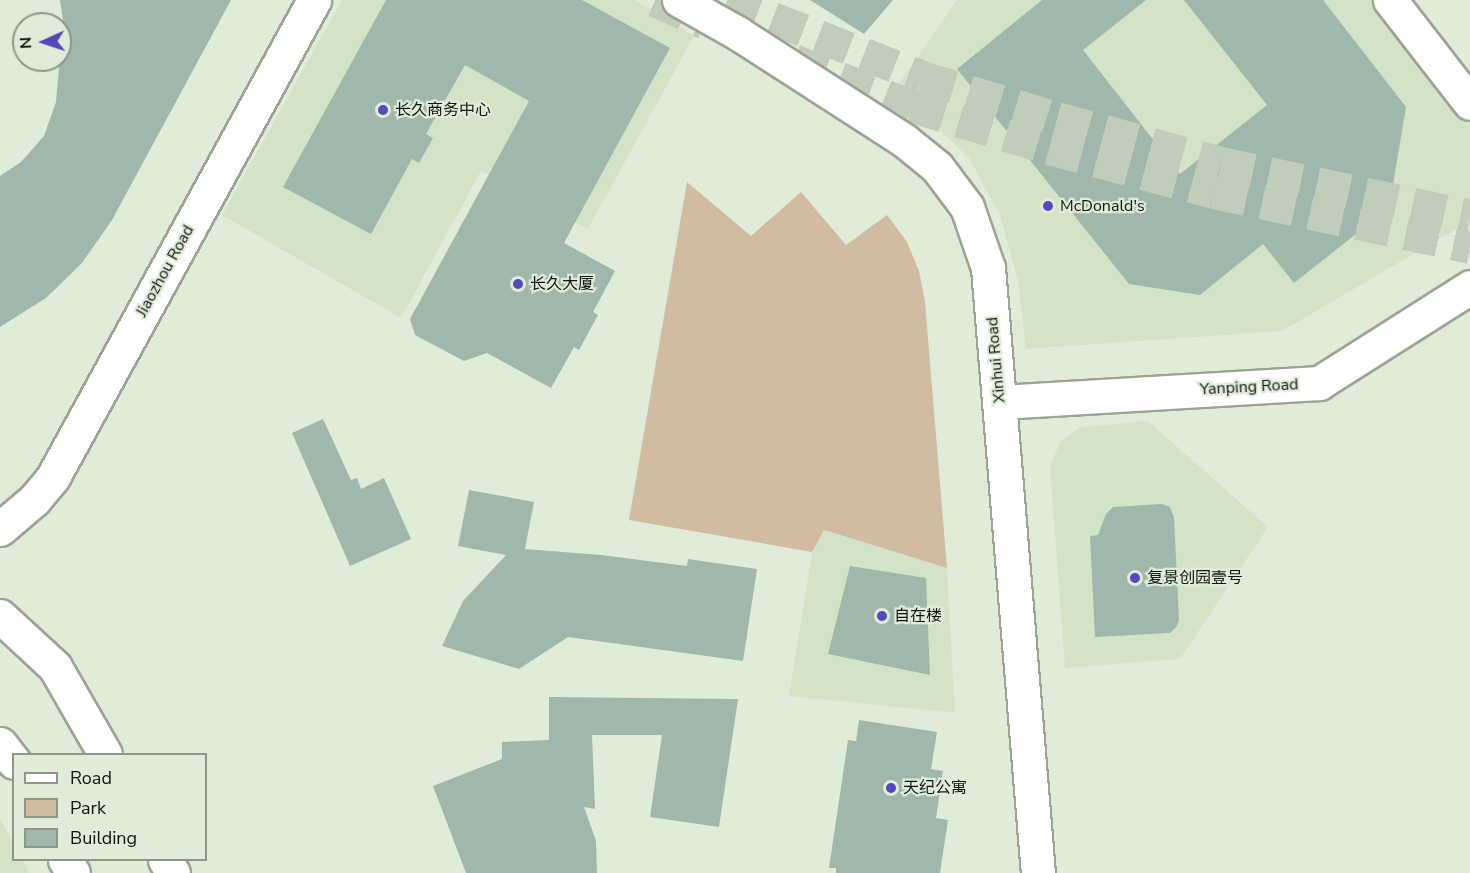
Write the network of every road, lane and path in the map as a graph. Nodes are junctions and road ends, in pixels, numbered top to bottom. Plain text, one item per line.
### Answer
1 (314, 0) edge
2 (679, 0) tunnel mouth
3 (1390, 0) edge
4 (1470, 103) edge
5 (1470, 287) edge
6 (1000, 402) junction
7 (0, 529) edge
8 (0, 616) edge
9 (0, 744) edge
10 (104, 753) edge
11 (12, 759) edge
12 (1038, 873) edge

1 - 7 street, Jiaozhou Road
2 - 6 street, Xinhui Road
3 - 4 street
5 - 6 street, Yanping Road
6 - 12 street, Xinhui Road
8 - 10 street
9 - 11 street

